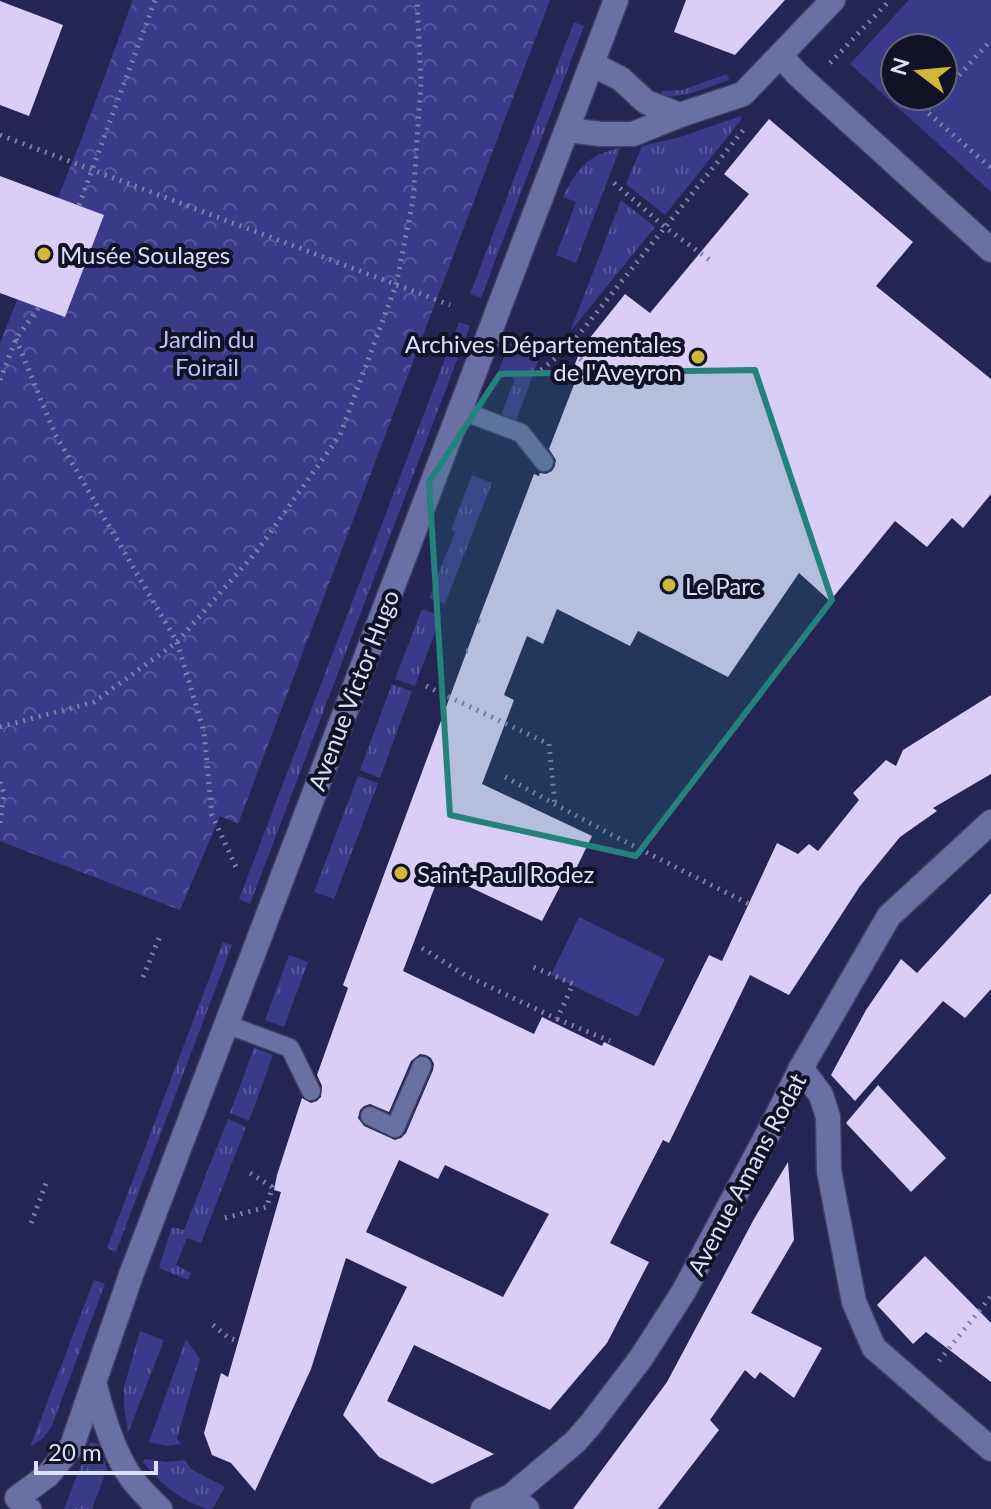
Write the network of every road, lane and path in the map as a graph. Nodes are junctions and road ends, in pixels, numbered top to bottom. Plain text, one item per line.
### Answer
1 (155, 0) edge
2 (417, 0) edge
3 (616, 0) edge
4 (833, 0) edge
5 (890, 0) edge
6 (991, 40) edge
7 (781, 56) junction
8 (592, 64) junction
9 (818, 68) dead end
10 (959, 75) edge
11 (927, 112) edge
12 (680, 115) junction
13 (751, 121) dead end
14 (567, 130) junction
15 (0, 135) edge
16 (991, 168) edge
17 (92, 170) junction
18 (614, 183) dead end
19 (79, 205) dead end
20 (666, 228) junction
21 (991, 250) edge
22 (714, 263) dead end
23 (396, 285) junction
24 (450, 305) dead end
25 (39, 307) dead end
26 (16, 339) junction
27 (568, 348) junction
28 (541, 370) dead end
29 (595, 373) dead end
30 (0, 380) edge
31 (460, 410) junction
32 (544, 462) dead end
33 (177, 642) junction
34 (426, 686) dead end
35 (0, 727) edge
36 (505, 777) dead end
37 (0, 782) edge
38 (555, 804) junction
39 (991, 822) edge
40 (0, 823) edge
41 (236, 867) dead end
42 (749, 904) dead end
43 (159, 938) dead end
44 (422, 948) dead end
45 (531, 966) dead end
46 (143, 977) dead end
47 (557, 1019) junction
48 (226, 1024) junction
49 (610, 1041) dead end
50 (422, 1066) dead end
51 (801, 1068) junction
52 (311, 1091) dead end
53 (370, 1116) dead end
54 (245, 1170) dead end
55 (47, 1181) dead end
56 (225, 1218) dead end
57 (31, 1223) dead end
58 (991, 1296) edge
59 (213, 1325) dead end
60 (238, 1341) dead end
61 (94, 1382) junction
62 (919, 1388) junction
63 (991, 1449) edge
64 (519, 1502) edge
65 (23, 1503) edge
66 (160, 1509) edge
67 (483, 1509) edge

1 - 17 path
2 - 23 path
3 - 8 main road, Avenue Victor Hugo
4 - 7 main road
5 - 9 path
6 - 10 path
7 - 12 main road
7 - 21 main road
8 - 12 main road
8 - 14 main road, Avenue Victor Hugo
11 - 16 path
12 - 14 main road
13 - 20 path
14 - 31 main road, Avenue Victor Hugo
15 - 17 path
17 - 19 path
17 - 23 path
18 - 20 path
20 - 22 path
20 - 27 path
23 - 24 path
23 - 33 path
25 - 26 path
26 - 30 path
26 - 33 path
27 - 28 path
27 - 29 path
31 - 32 lane
31 - 48 main road, Avenue Victor Hugo
33 - 35 path
33 - 41 path
34 - 38 path
36 - 38 path
37 - 40 path
38 - 42 path
39 - 51 main road, Avenue Amans Rodat
43 - 46 path
44 - 47 path
45 - 47 path
47 - 49 path
48 - 52 lane
48 - 61 main road, Avenue Victor Hugo
50 - 53 lane
51 - 62 main road
51 - 64 main road, Avenue Amans Rodat
54 - 56 path
55 - 57 path
58 - 62 path
59 - 60 path
61 - 65 main road, Avenue Victor Hugo
61 - 66 main road
62 - 63 main road
64 - 67 main road, Avenue Amans Rodat

